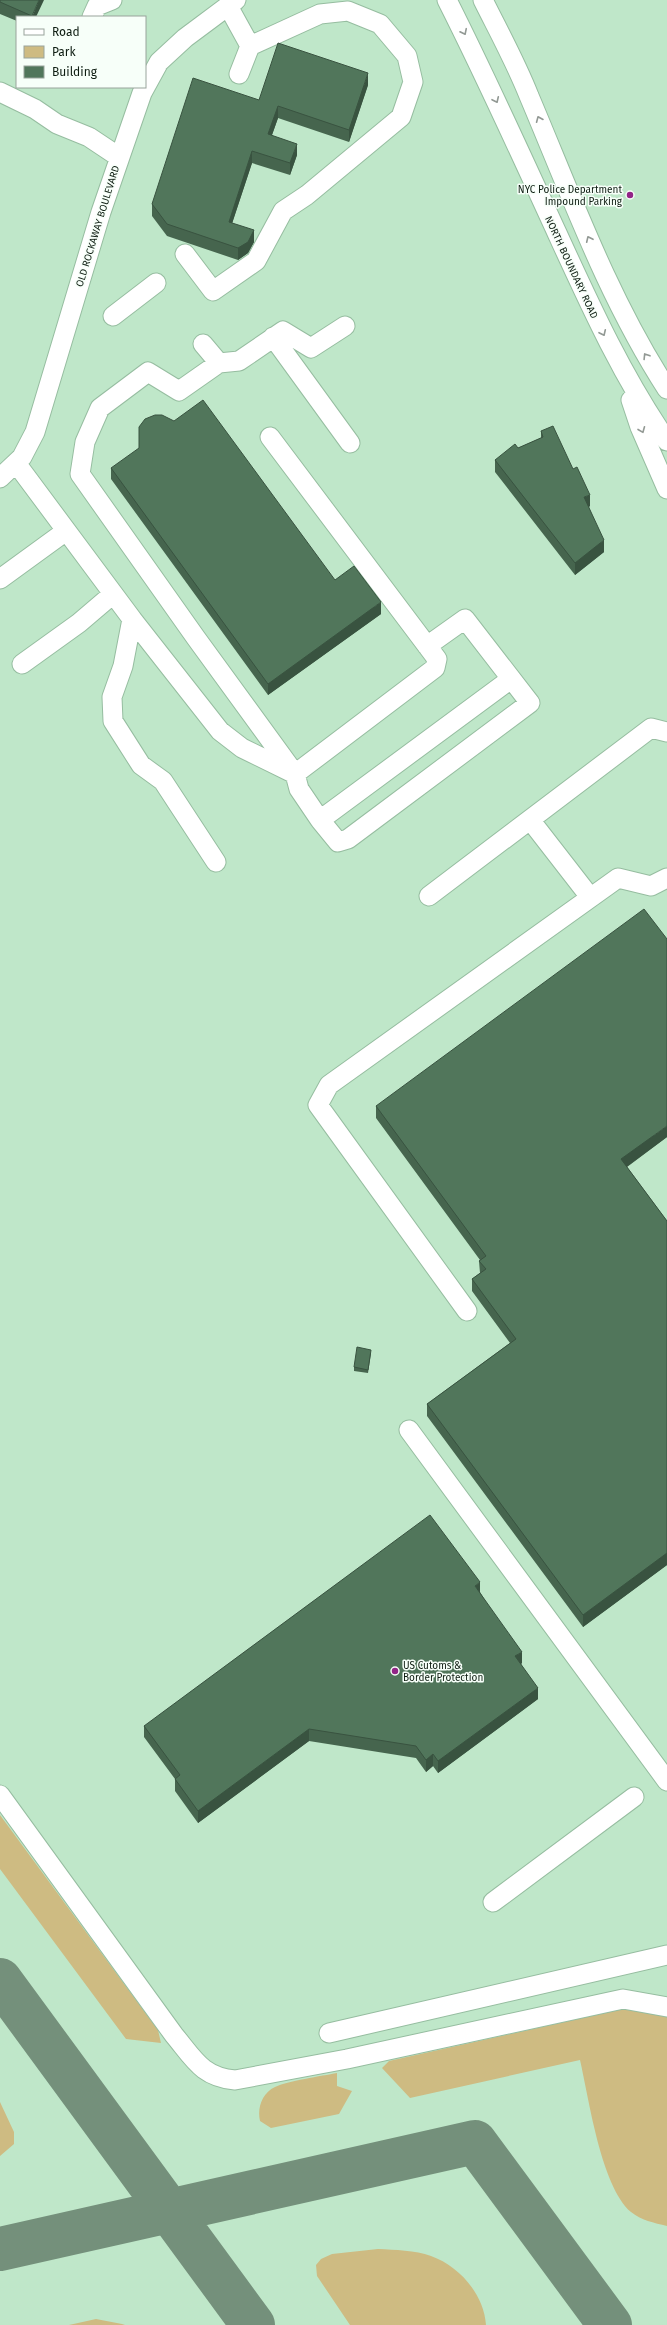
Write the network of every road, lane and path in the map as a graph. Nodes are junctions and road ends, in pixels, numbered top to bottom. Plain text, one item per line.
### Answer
1 (112, 0) edge
2 (448, 0) edge
3 (483, 0) edge
4 (232, 3) edge
5 (92, 16) edge
6 (250, 46) junction
7 (239, 74) dead end
8 (146, 86) edge
9 (145, 88) edge
10 (0, 92) edge
11 (119, 157) junction
12 (185, 254) dead end
13 (156, 283) dead end
14 (114, 316) dead end
15 (345, 326) dead end
16 (273, 337) junction
17 (203, 344) dead end
18 (219, 363) junction
19 (620, 367) junction
20 (667, 389) edge
21 (270, 437) dead end
22 (667, 441) edge
23 (350, 443) dead end
24 (16, 463) junction
25 (0, 478) edge
26 (667, 489) edge
27 (66, 531) junction
28 (0, 579) edge
29 (114, 594) junction
30 (132, 619) junction
31 (428, 646) junction
32 (22, 664) dead end
33 (511, 679) junction
34 (667, 732) edge
35 (295, 774) junction
36 (320, 820) junction
37 (531, 820) junction
38 (216, 862) dead end
39 (667, 878) edge
40 (430, 896) dead end
41 (590, 897) junction
42 (467, 1311) dead end
43 (409, 1430) dead end
44 (667, 1781) edge
45 (0, 1795) edge
46 (634, 1797) dead end
47 (493, 1902) dead end
48 (667, 1955) edge
49 (667, 2007) edge
50 (329, 2032) dead end

1 - 5 street
2 -> 19 street, NORTH BOUNDARY ROAD
20 -> 3 street
4 - 6 street
4 - 8 street, OLD ROCKAWAY BOULEVARD
6 - 7 street
6 - 12 street
9 - 11 street, OLD ROCKAWAY BOULEVARD
10 - 11 street
11 - 24 street, OLD ROCKAWAY BOULEVARD
13 - 14 street
15 - 16 street
16 - 18 street
16 - 23 street
17 - 18 street
18 - 35 street
19 - 22 street, NORTH BOUNDARY ROAD
19 -> 26 street
21 - 31 street
24 - 25 street, OLD ROCKAWAY BOULEVARD
24 - 27 street
27 - 28 street
27 - 29 street
29 - 30 street
29 - 32 street
30 - 35 street
30 - 38 street
31 - 33 street
31 - 35 street
33 - 36 street
33 - 36 street
34 - 37 street
35 - 36 street
37 - 40 street
37 - 41 street
39 - 41 street
41 - 42 street
43 - 44 street
45 - 49 street
46 - 47 street
48 - 50 street

